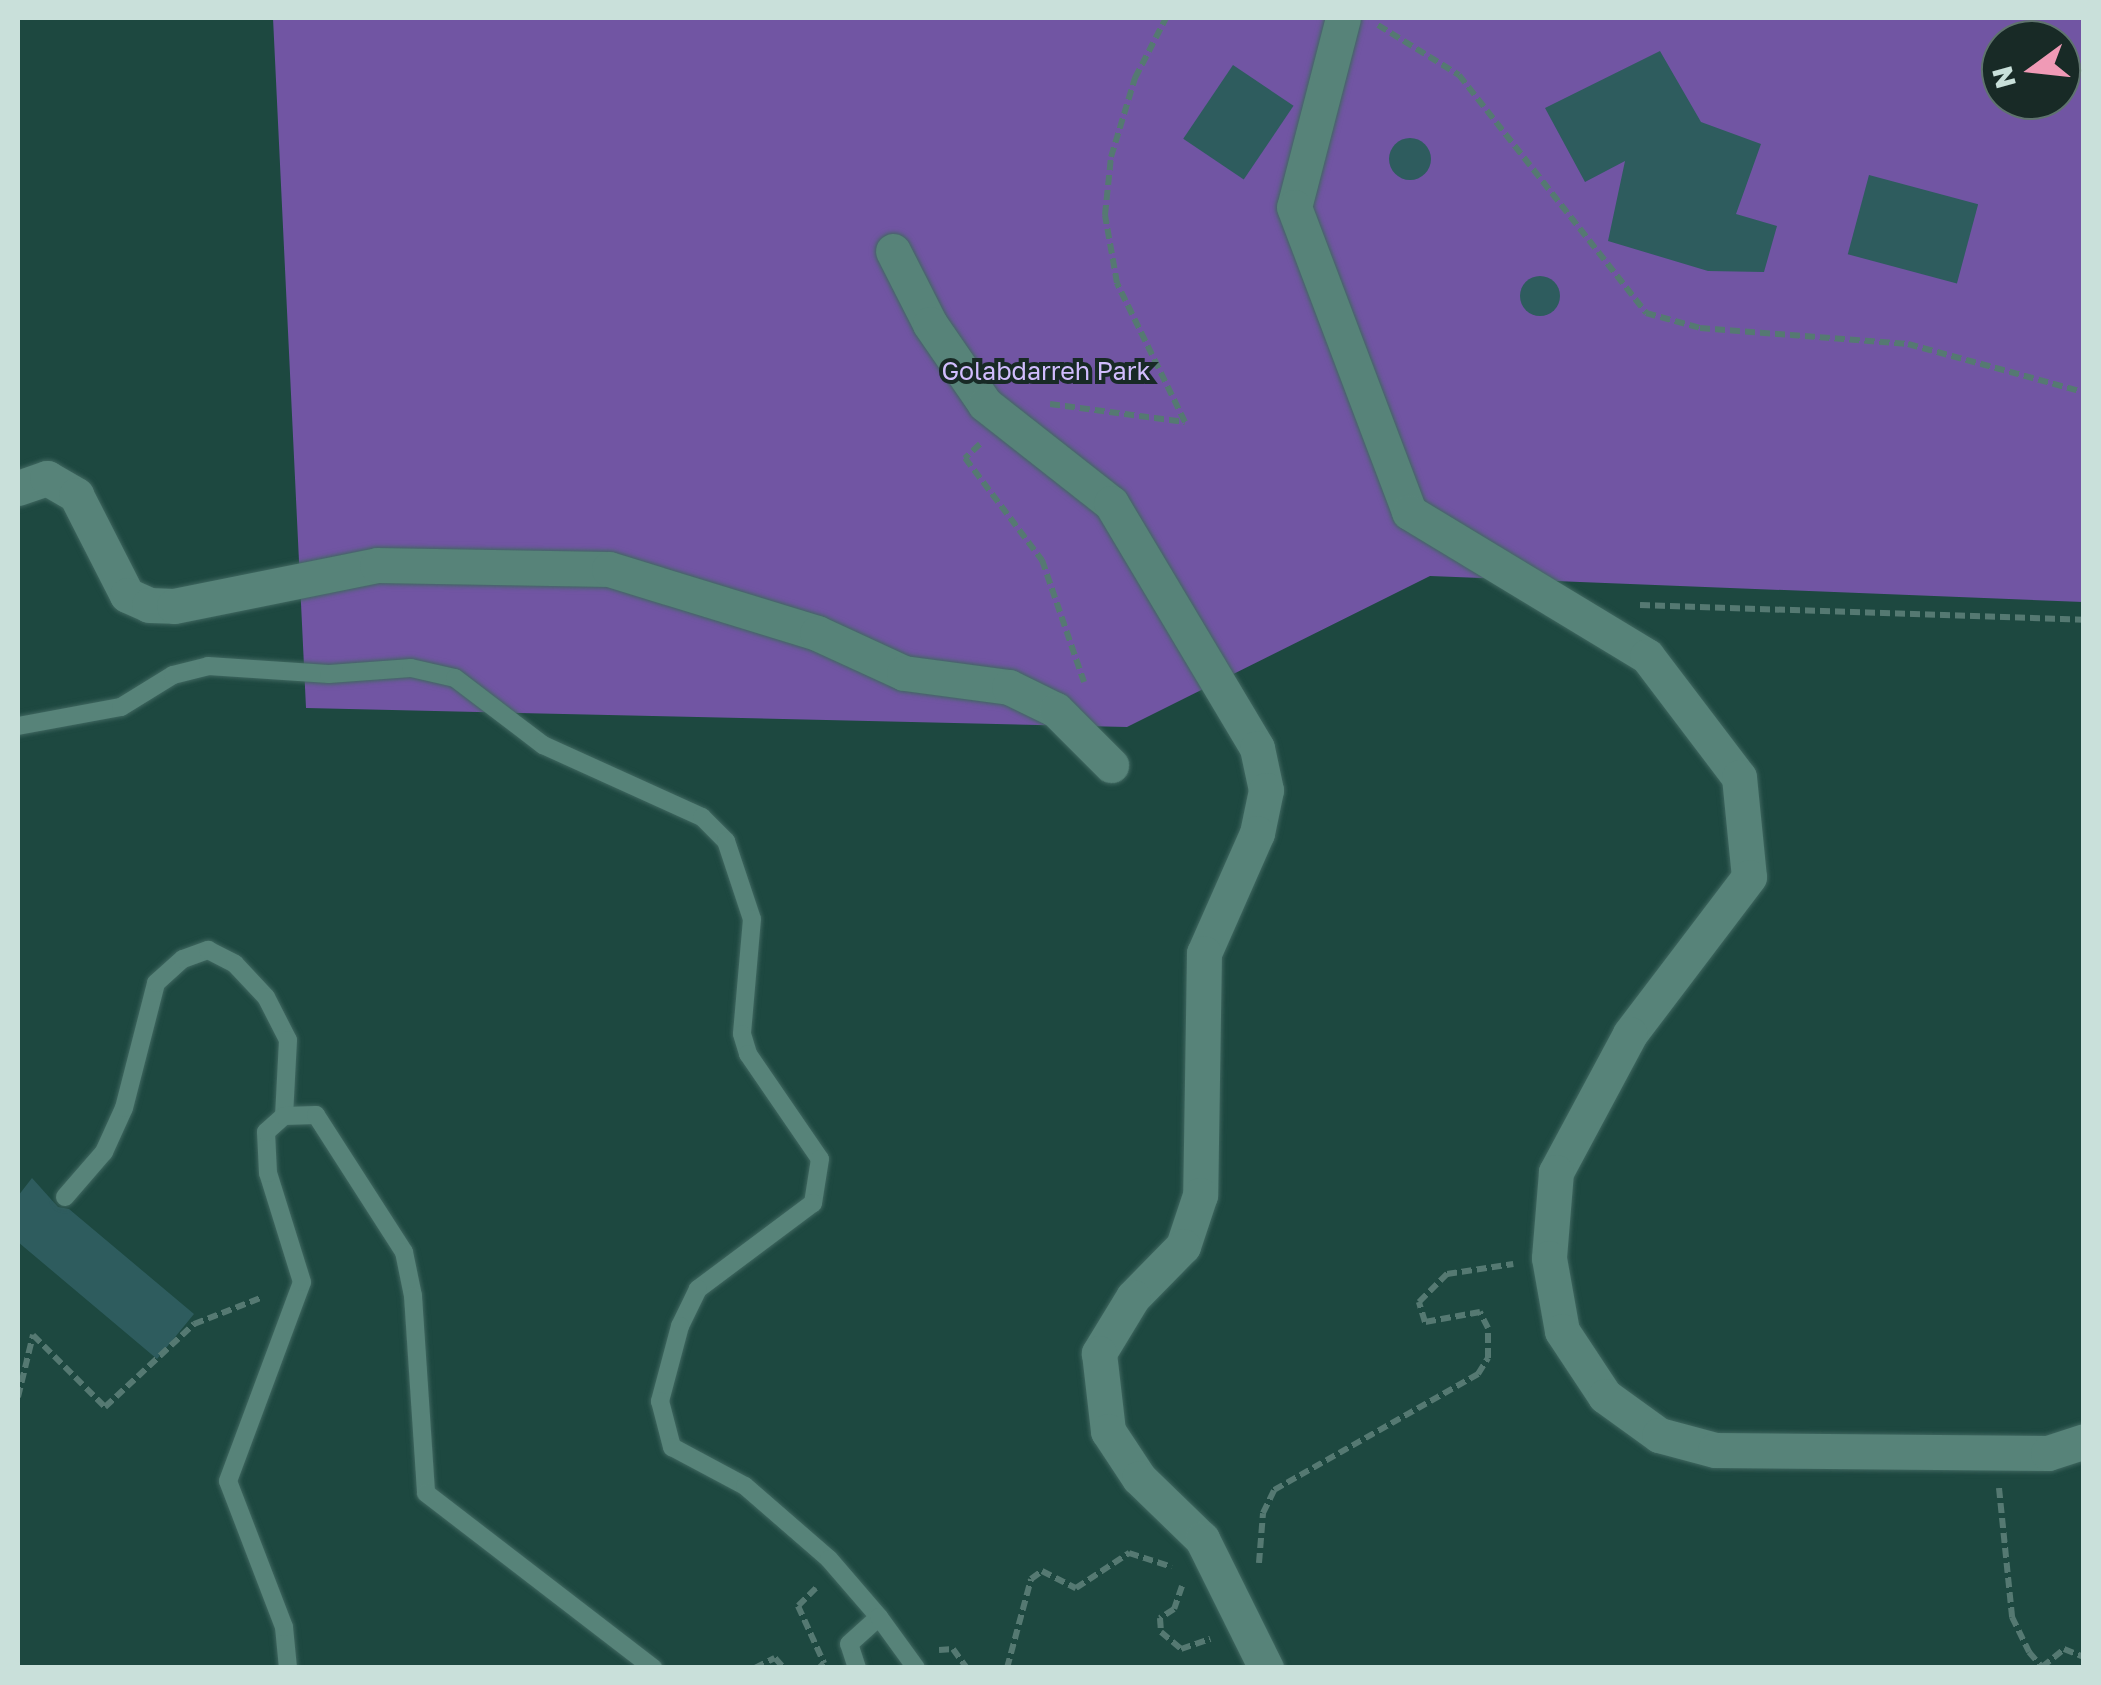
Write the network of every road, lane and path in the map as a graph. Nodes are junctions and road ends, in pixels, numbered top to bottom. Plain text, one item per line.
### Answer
1 (1166, 18) edge
2 (1343, 18) edge
3 (1364, 18) edge
4 (893, 251) dead end
5 (2084, 392) edge
6 (1002, 424) junction
7 (18, 488) edge
8 (1564, 602) junction
9 (2084, 620) edge
10 (18, 726) edge
11 (1086, 736) junction
12 (1111, 765) dead end
13 (284, 1116) junction
14 (64, 1197) dead end
15 (1549, 1258) junction
16 (302, 1282) junction
17 (18, 1397) edge
18 (2084, 1441) edge
19 (1996, 1452) junction
20 (844, 1574) junction
21 (879, 1617) junction
22 (1241, 1620) junction
23 (2084, 1657) edge
24 (288, 1668) edge
25 (653, 1668) edge
26 (755, 1668) edge
27 (784, 1668) edge
28 (820, 1668) edge
29 (857, 1668) edge
30 (916, 1668) edge
31 (1007, 1668) edge
32 (1266, 1668) edge

1 - 6 path
2 - 8 street
3 - 5 path
4 - 6 street
6 - 11 path
6 - 22 street
7 - 11 street
8 - 9 path
8 - 15 street
10 - 20 lane
11 - 12 street
13 - 14 lane
13 - 16 lane
13 - 25 lane
15 - 19 street
15 - 22 path
16 - 17 path
16 - 24 lane
18 - 19 street
19 - 23 path
20 - 21 lane
20 - 28 path
21 - 29 lane
21 - 30 lane
22 - 31 path
22 - 32 street
26 - 27 path

